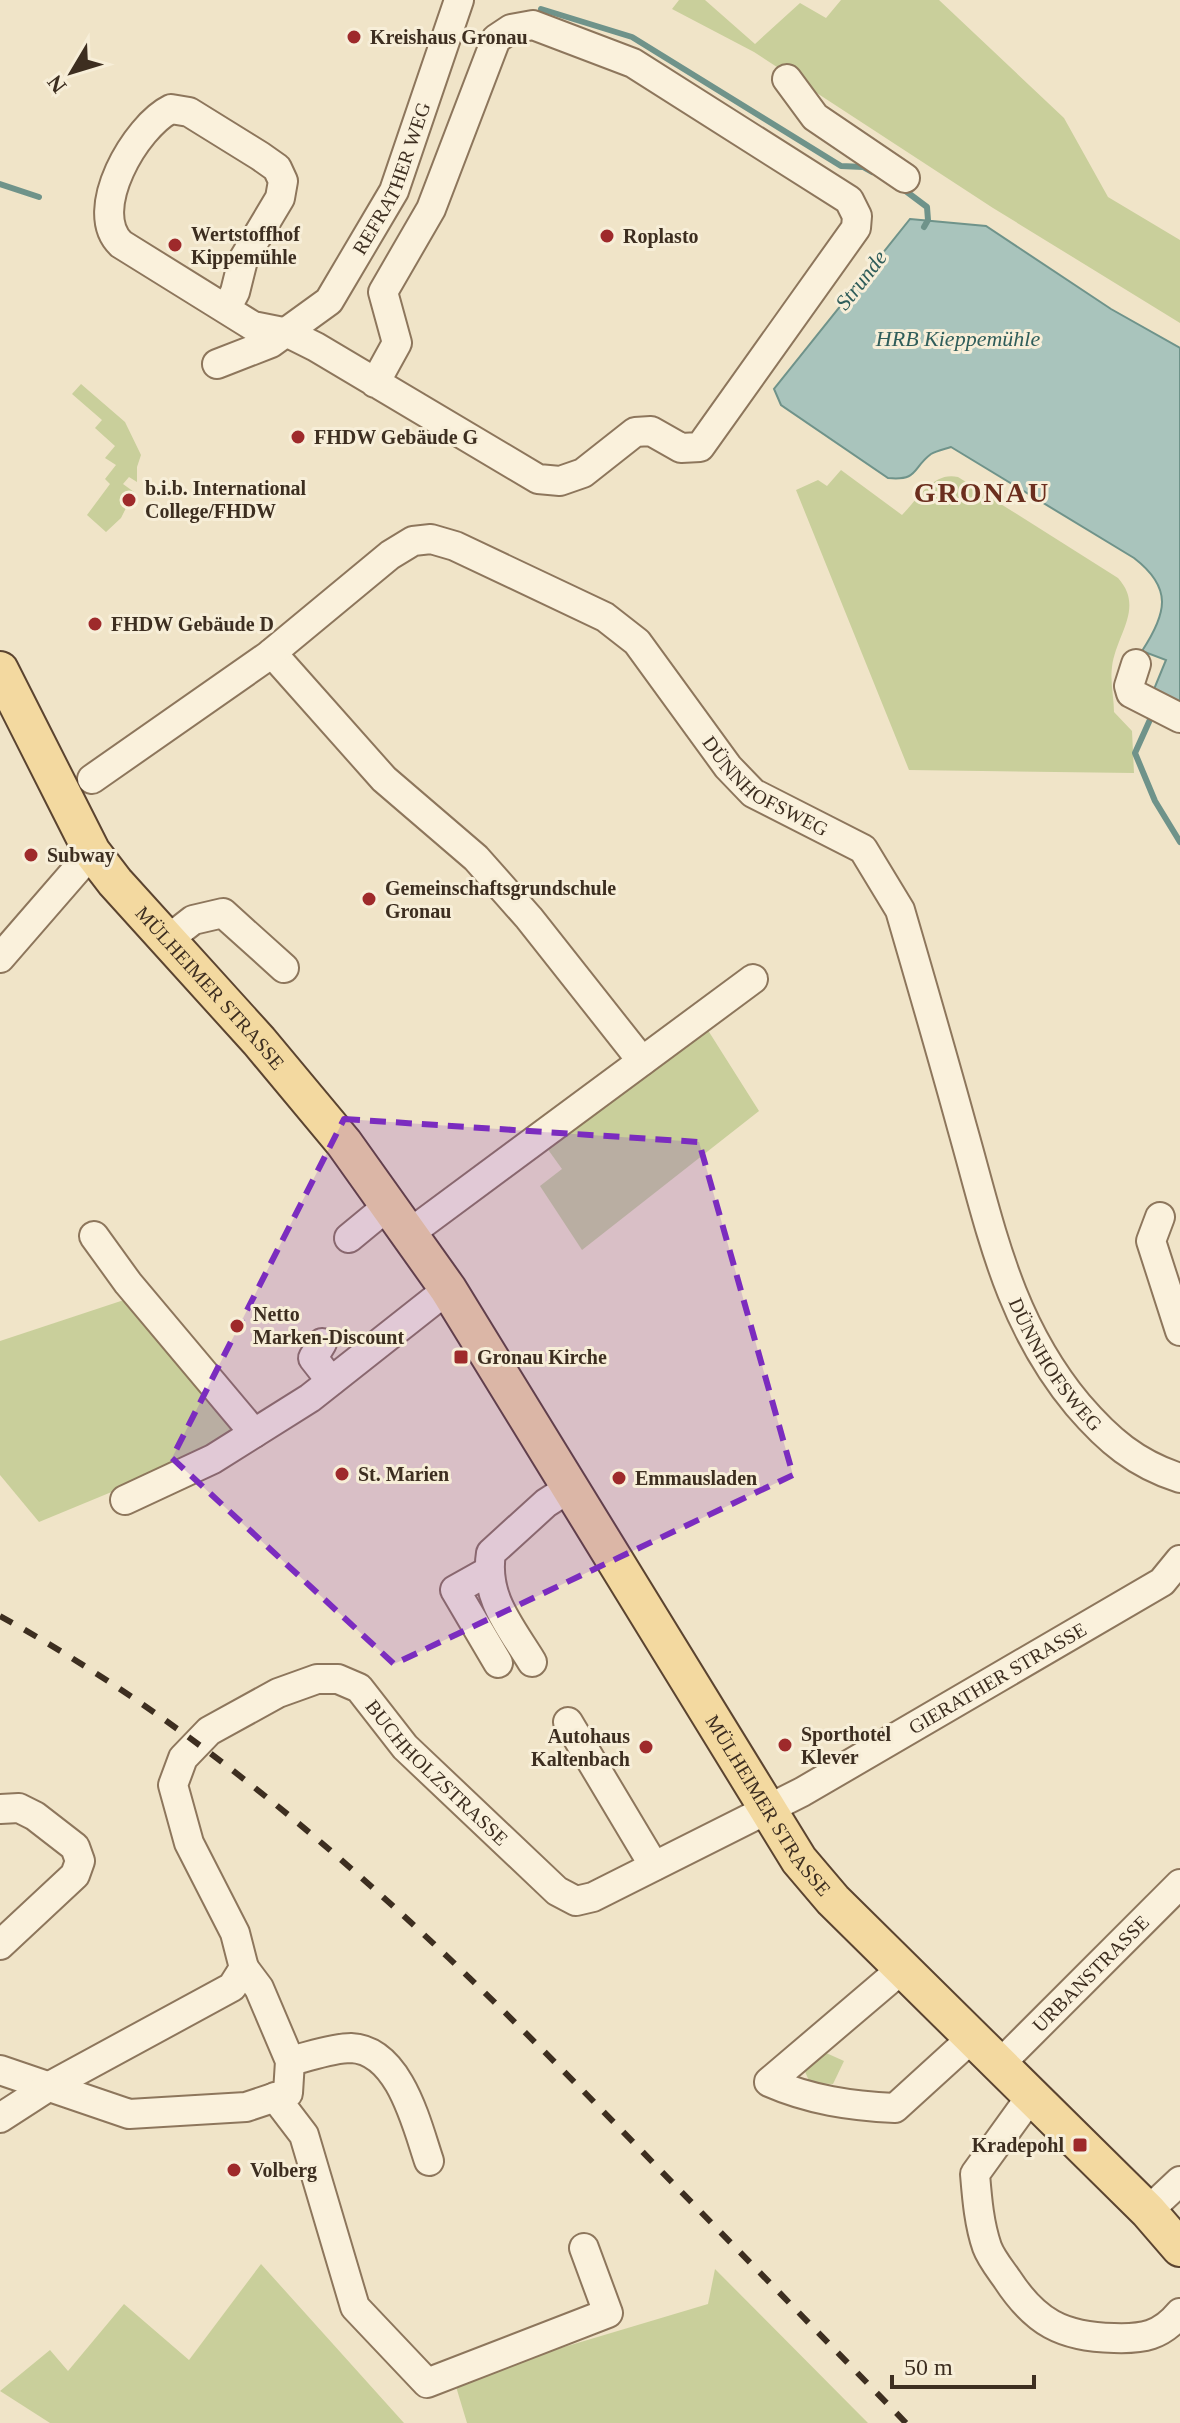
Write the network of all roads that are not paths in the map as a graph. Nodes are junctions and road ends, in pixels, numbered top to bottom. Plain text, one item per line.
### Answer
1 (459, 0) edge
2 (787, 79) dead end
3 (905, 178) dead end
4 (226, 309) junction
5 (288, 333) junction
6 (217, 364) dead end
7 (375, 383) junction
8 (272, 653) junction
9 (1136, 664) dead end
10 (0, 670) edge
11 (1180, 718) edge
12 (92, 779) dead end
13 (92, 852) junction
14 (166, 941) junction
15 (4, 946) edge
16 (284, 968) dead end
17 (753, 979) dead end
18 (642, 1061) junction
19 (1160, 1217) dead end
20 (400, 1219) junction
21 (94, 1236) dead end
22 (349, 1238) dead end
23 (448, 1289) junction
24 (1180, 1331) edge
25 (322, 1343) dead end
26 (331, 1381) junction
27 (254, 1433) junction
28 (1180, 1478) edge
29 (571, 1487) junction
30 (125, 1500) dead end
31 (1180, 1560) edge
32 (489, 1571) junction
33 (532, 1662) dead end
34 (498, 1663) dead end
35 (568, 1722) dead end
36 (0, 1809) edge
37 (766, 1811) junction
38 (654, 1866) junction
39 (1180, 1884) edge
40 (0, 1945) edge
41 (244, 1968) junction
42 (903, 1968) junction
43 (973, 2037) junction
44 (290, 2061) junction
45 (1000, 2064) junction
46 (0, 2070) edge
47 (48, 2087) junction
48 (1032, 2095) junction
49 (275, 2097) junction
50 (0, 2118) edge
51 (429, 2161) dead end
52 (1180, 2181) edge
53 (1148, 2211) junction
54 (584, 2248) dead end
55 (1180, 2248) edge
56 (1180, 2313) edge

1 - 5 street, REFRATHER WEG
2 - 3 street
4 - 4 street
4 - 5 street
5 - 6 street, REFRATHER WEG
5 - 7 street
7 - 7 street
8 - 12 street, DÜNNHOFSWEG
8 - 18 street
8 - 28 street, DÜNNHOFSWEG
9 - 11 street
10 - 13 main road, MÜLHEIMER STRASSE
13 - 14 main road, MÜLHEIMER STRASSE
13 - 15 street
14 - 16 street
14 - 20 main road, MÜLHEIMER STRASSE
17 - 18 street
18 - 20 street
19 - 24 street
20 - 22 street
20 - 23 main road, MÜLHEIMER STRASSE
21 - 27 street
23 - 26 street
23 - 29 main road, MÜLHEIMER STRASSE
25 - 26 street
26 - 27 street
27 - 30 street
29 - 32 street
29 - 37 main road, MÜLHEIMER STRASSE
31 - 37 street, GIERATHER STRASSE
32 - 33 street
32 - 34 street
35 - 38 street
36 - 40 street
37 - 38 street, BUCHHOLZSTRASSE
37 - 42 main road, MÜLHEIMER STRASSE
38 - 41 street, BUCHHOLZSTRASSE
39 - 45 street, URBANSTRASSE
41 - 44 street, BUCHHOLZSTRASSE
41 - 47 street
42 - 43 main road, MÜLHEIMER STRASSE
42 - 43 street
43 - 45 main road, MÜLHEIMER STRASSE
44 - 49 street
44 - 51 street
45 - 48 main road, MÜLHEIMER STRASSE
46 - 47 street
47 - 49 street
47 - 50 street
48 - 53 main road, MÜLHEIMER STRASSE
48 - 56 street
49 - 54 street
52 - 53 street
53 - 55 main road, MÜLHEIMER STRASSE

